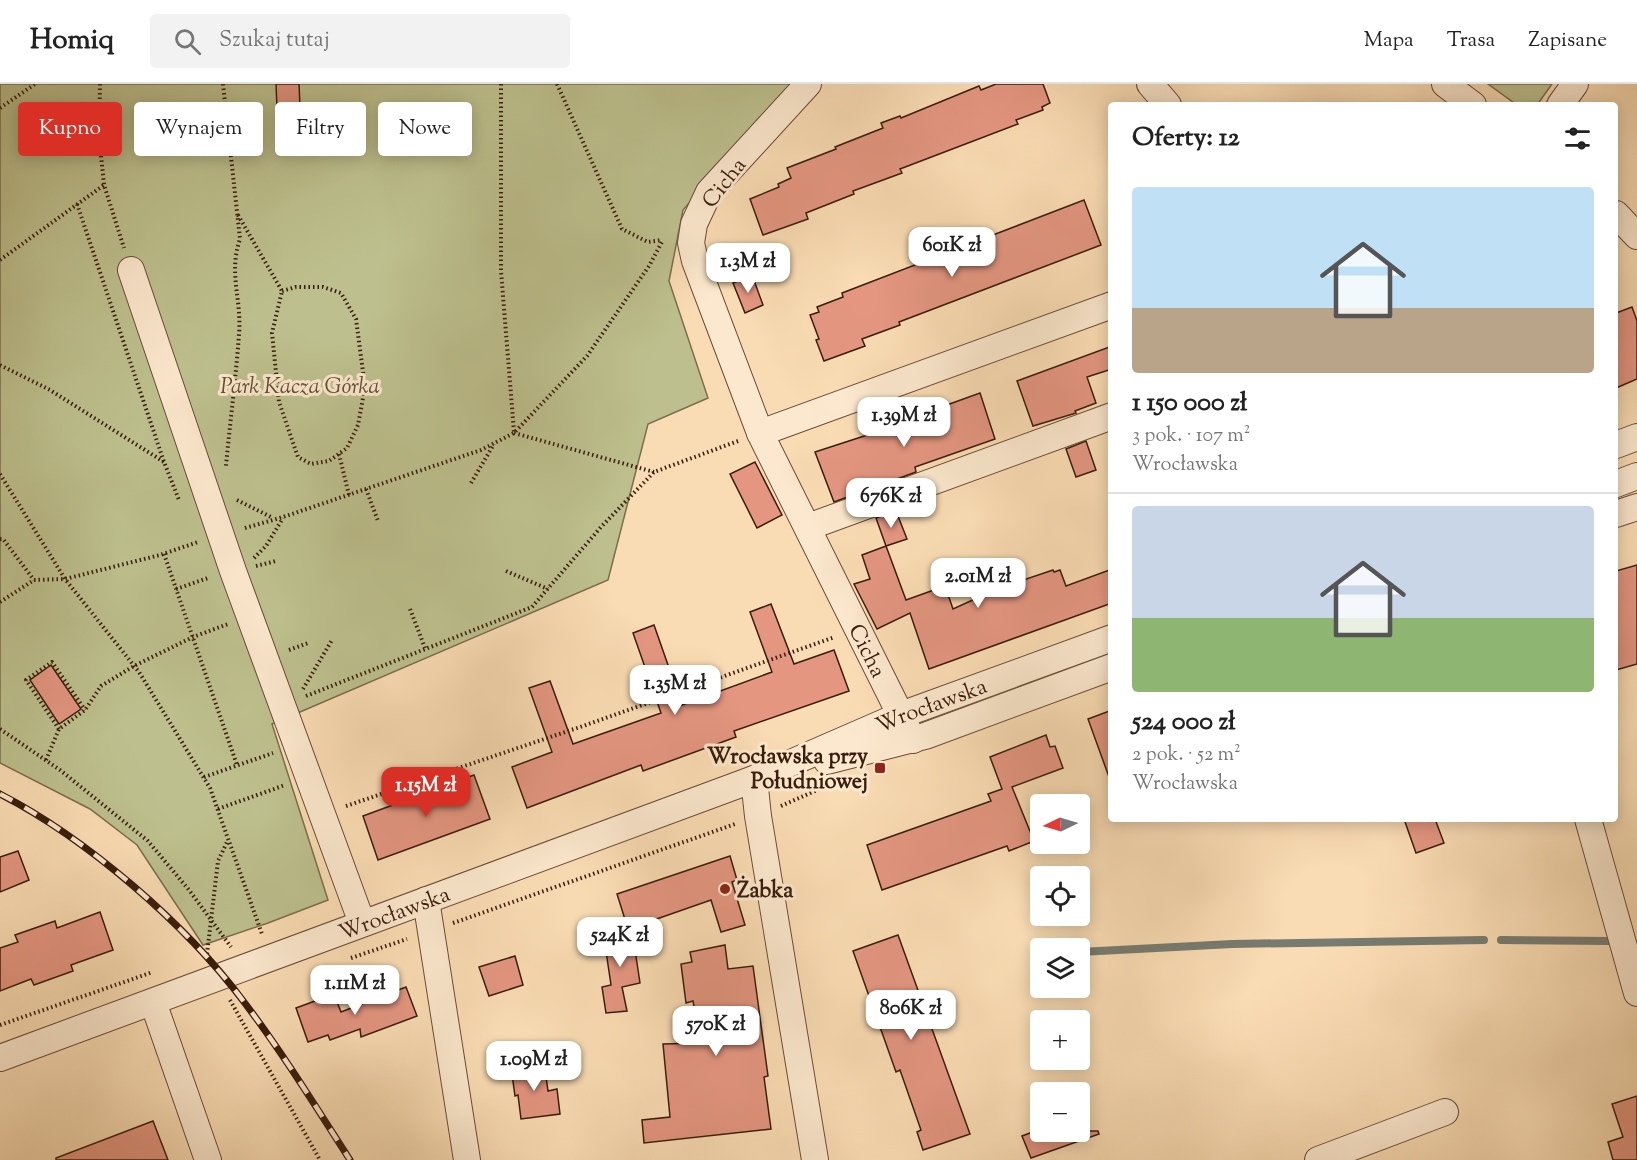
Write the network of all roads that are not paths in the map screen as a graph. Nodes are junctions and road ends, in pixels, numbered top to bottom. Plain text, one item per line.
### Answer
1 (808, 84) edge
2 (1149, 84) edge
3 (1445, 84) edge
4 (1575, 84) edge
5 (1165, 102) edge
6 (1469, 102) edge
7 (1562, 102) edge
8 (1618, 215) edge
9 (1618, 216) edge
10 (1637, 226) edge
11 (1637, 236) edge
12 (131, 270) road end
13 (1108, 306) edge
14 (1108, 417) edge
15 (760, 433) junction
16 (1637, 437) edge
17 (1618, 444) edge
18 (1637, 476) edge
19 (1618, 483) edge
20 (1637, 507) edge
21 (1618, 513) edge
22 (808, 527) junction
23 (1108, 639) edge
24 (1108, 668) edge
25 (901, 715) junction
26 (913, 740) junction
27 (754, 779) junction
28 (1589, 822) edge
29 (426, 900) junction
30 (362, 923) junction
31 (1637, 993) edge
32 (153, 1002) junction
33 (0, 1058) edge
34 (1445, 1112) dead end
35 (208, 1160) edge
36 (467, 1160) edge
37 (816, 1160) edge
38 (1318, 1160) edge

1 - 15 street, Cicha
2 - 5 street
3 - 6 street
4 - 7 street
8 - 10 street
9 - 11 street
12 - 30 street
13 - 15 street
14 - 22 street
15 - 22 street, Cicha
16 - 17 street
18 - 19 street
20 - 21 street
22 - 25 street, Cicha
23 - 25 street, Wrocławska
24 - 26 street, Wrocławska
25 - 26 street, Cicha
25 - 27 street, Wrocławska
26 - 27 street, Wrocławska
27 - 29 street, Wrocławska
27 - 37 street
28 - 31 street
29 - 30 street, Wrocławska
29 - 36 street
30 - 32 street, Wrocławska
32 - 33 street, Wrocławska
32 - 35 street
34 - 38 street

